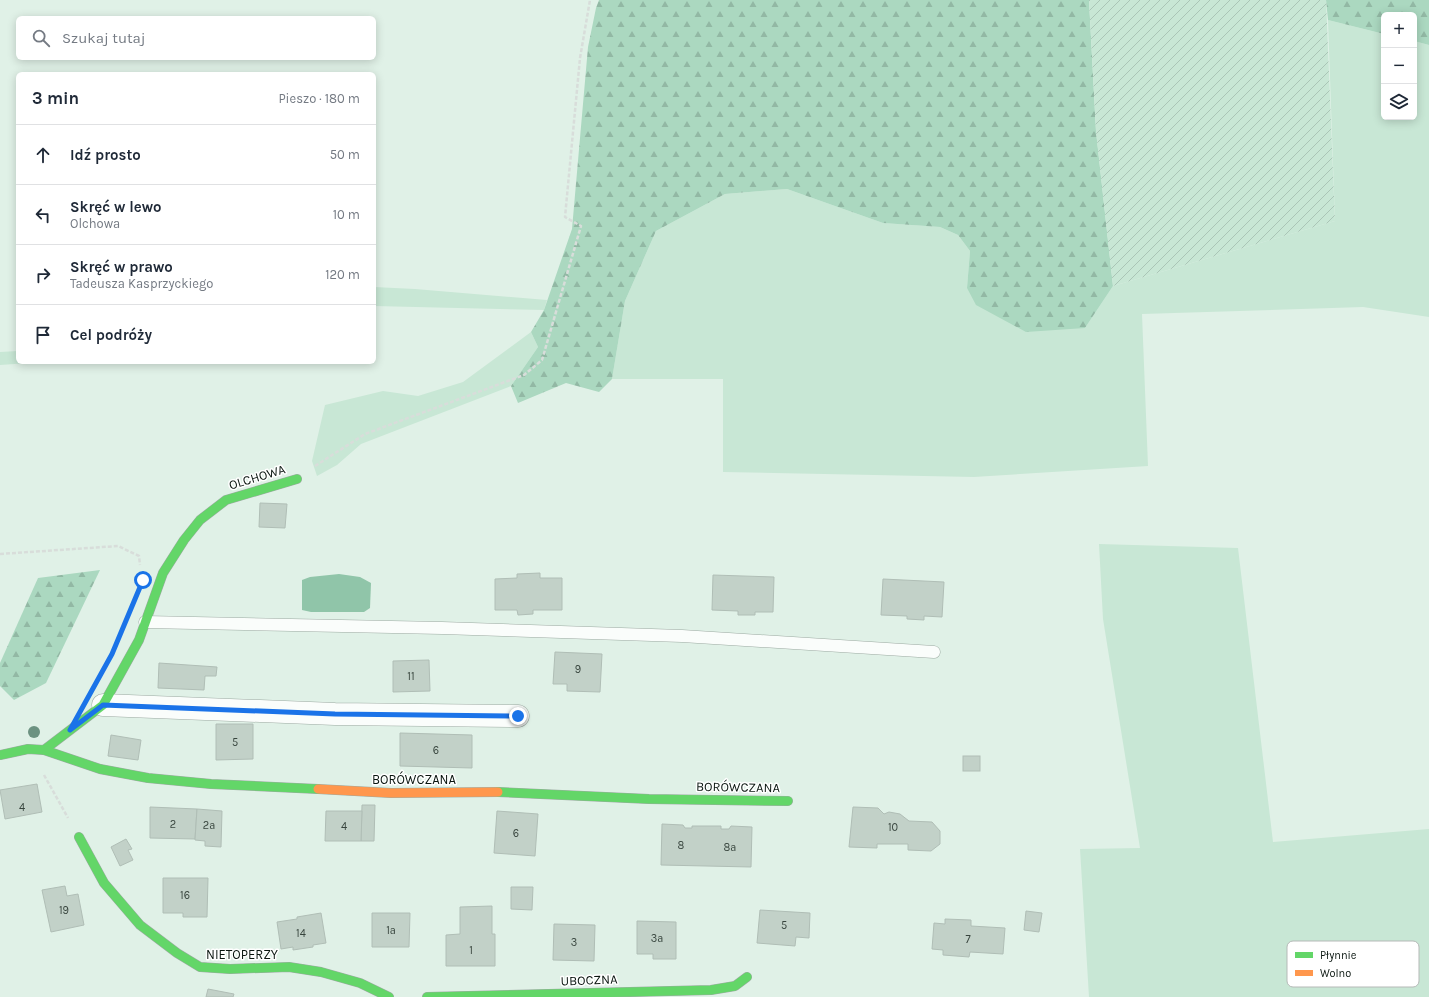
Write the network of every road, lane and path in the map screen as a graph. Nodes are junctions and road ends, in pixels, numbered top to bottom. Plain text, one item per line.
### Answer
1 (590, 0) edge
2 (297, 479) joint
3 (0, 554) edge
4 (142, 572) dead end
5 (145, 622) junction
6 (934, 652) dead end
7 (103, 705) junction
8 (518, 716) dead end
9 (44, 750) junction
10 (0, 755) edge
11 (53, 791) dead end
12 (788, 801) dead end
13 (79, 837) joint
14 (747, 977) dead end
15 (389, 997) edge
16 (427, 997) edge

1 - 2 path
2 - 5 street, OLCHOWA
3 - 4 path
5 - 6 lane
5 - 7 street, OLCHOWA
7 - 8 street
7 - 9 street, OLCHOWA
9 - 10 street
9 - 12 street, BORÓWCZANA
11 - 13 path
13 - 15 street, NIETOPERZY
14 - 16 street, UBOCZNA

